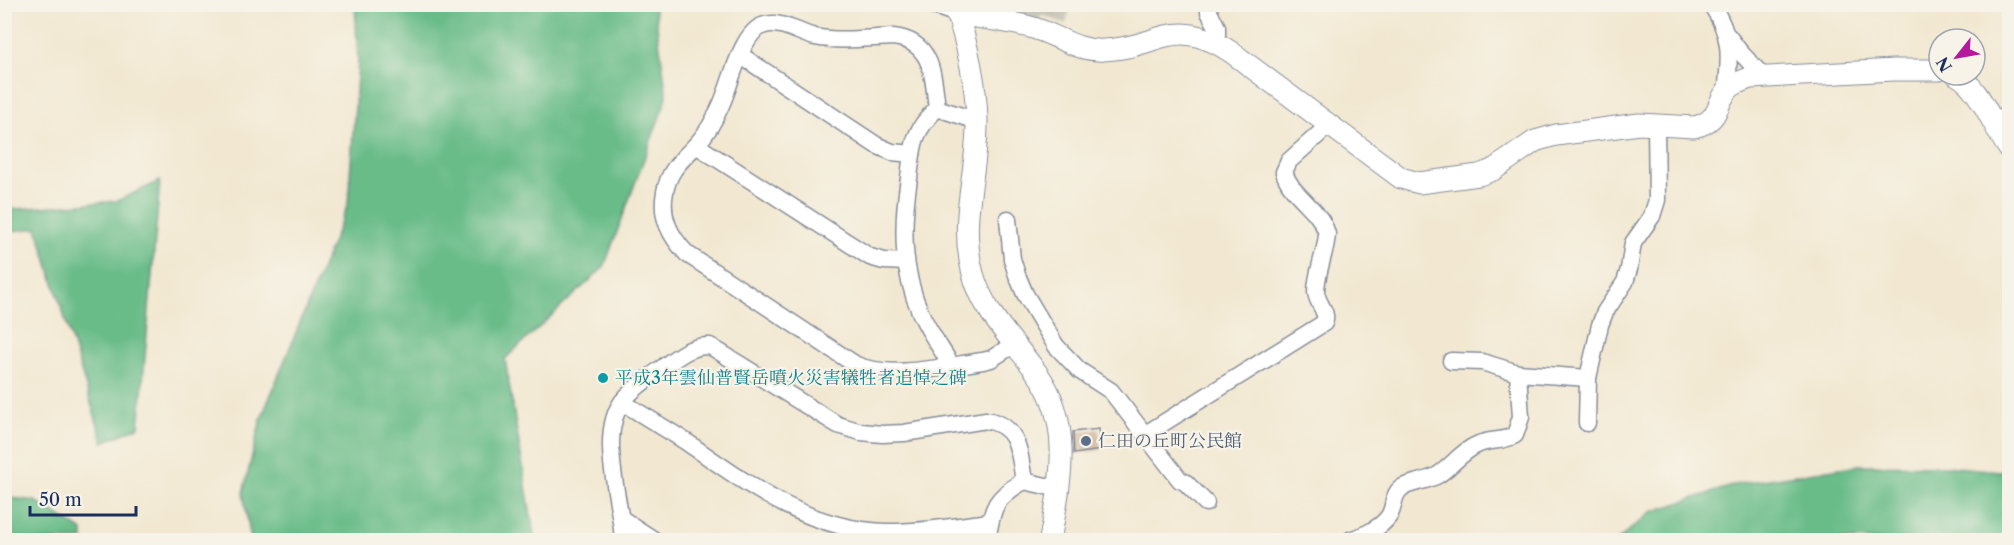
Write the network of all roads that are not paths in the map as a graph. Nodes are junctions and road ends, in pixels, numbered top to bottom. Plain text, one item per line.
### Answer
1 (929, 4) edge
2 (1209, 4) edge
3 (1711, 4) edge
4 (956, 9) edge
5 (1727, 35) junction
6 (1217, 43) junction
7 (740, 55) junction
8 (1927, 70) edge
9 (1765, 78) junction
10 (1972, 87) edge
11 (1726, 94) junction
12 (937, 108) junction
13 (977, 121) junction
14 (1656, 124) junction
15 (1329, 125) junction
16 (696, 145) junction
17 (2010, 150) edge
18 (912, 154) junction
19 (1008, 219) dead end
20 (906, 262) junction
21 (1013, 345) junction
22 (1451, 362) dead end
23 (951, 365) junction
24 (1518, 373) junction
25 (1588, 378) junction
26 (622, 402) junction
27 (1587, 423) dead end
28 (1144, 435) junction
29 (1024, 481) junction
30 (1059, 489) junction
31 (1206, 503) dead end
32 (622, 519) junction
33 (990, 522) junction
34 (623, 540) edge
35 (654, 540) edge
36 (987, 540) edge
37 (1050, 540) edge
38 (1350, 540) edge

1 - 4 street
2 - 6 street
3 - 5 street
4 - 6 street
4 - 13 street
5 - 9 street
5 - 11 street
6 - 15 street
7 - 12 street
7 - 16 street
7 - 18 street
8 - 9 street
9 - 11 street
10 - 17 street
11 - 14 street
12 - 13 street
12 - 18 street
13 - 21 street
14 - 15 street
14 - 25 street
15 - 28 street
16 - 20 street
16 - 23 street
18 - 20 street
19 - 28 street
20 - 23 street
21 - 23 street
21 - 30 street
22 - 24 street
24 - 25 street
24 - 38 street
25 - 27 street
26 - 29 street
26 - 32 street
26 - 33 street
28 - 31 street
29 - 30 street
29 - 33 street
30 - 37 street
32 - 34 street
32 - 35 street
33 - 36 street

